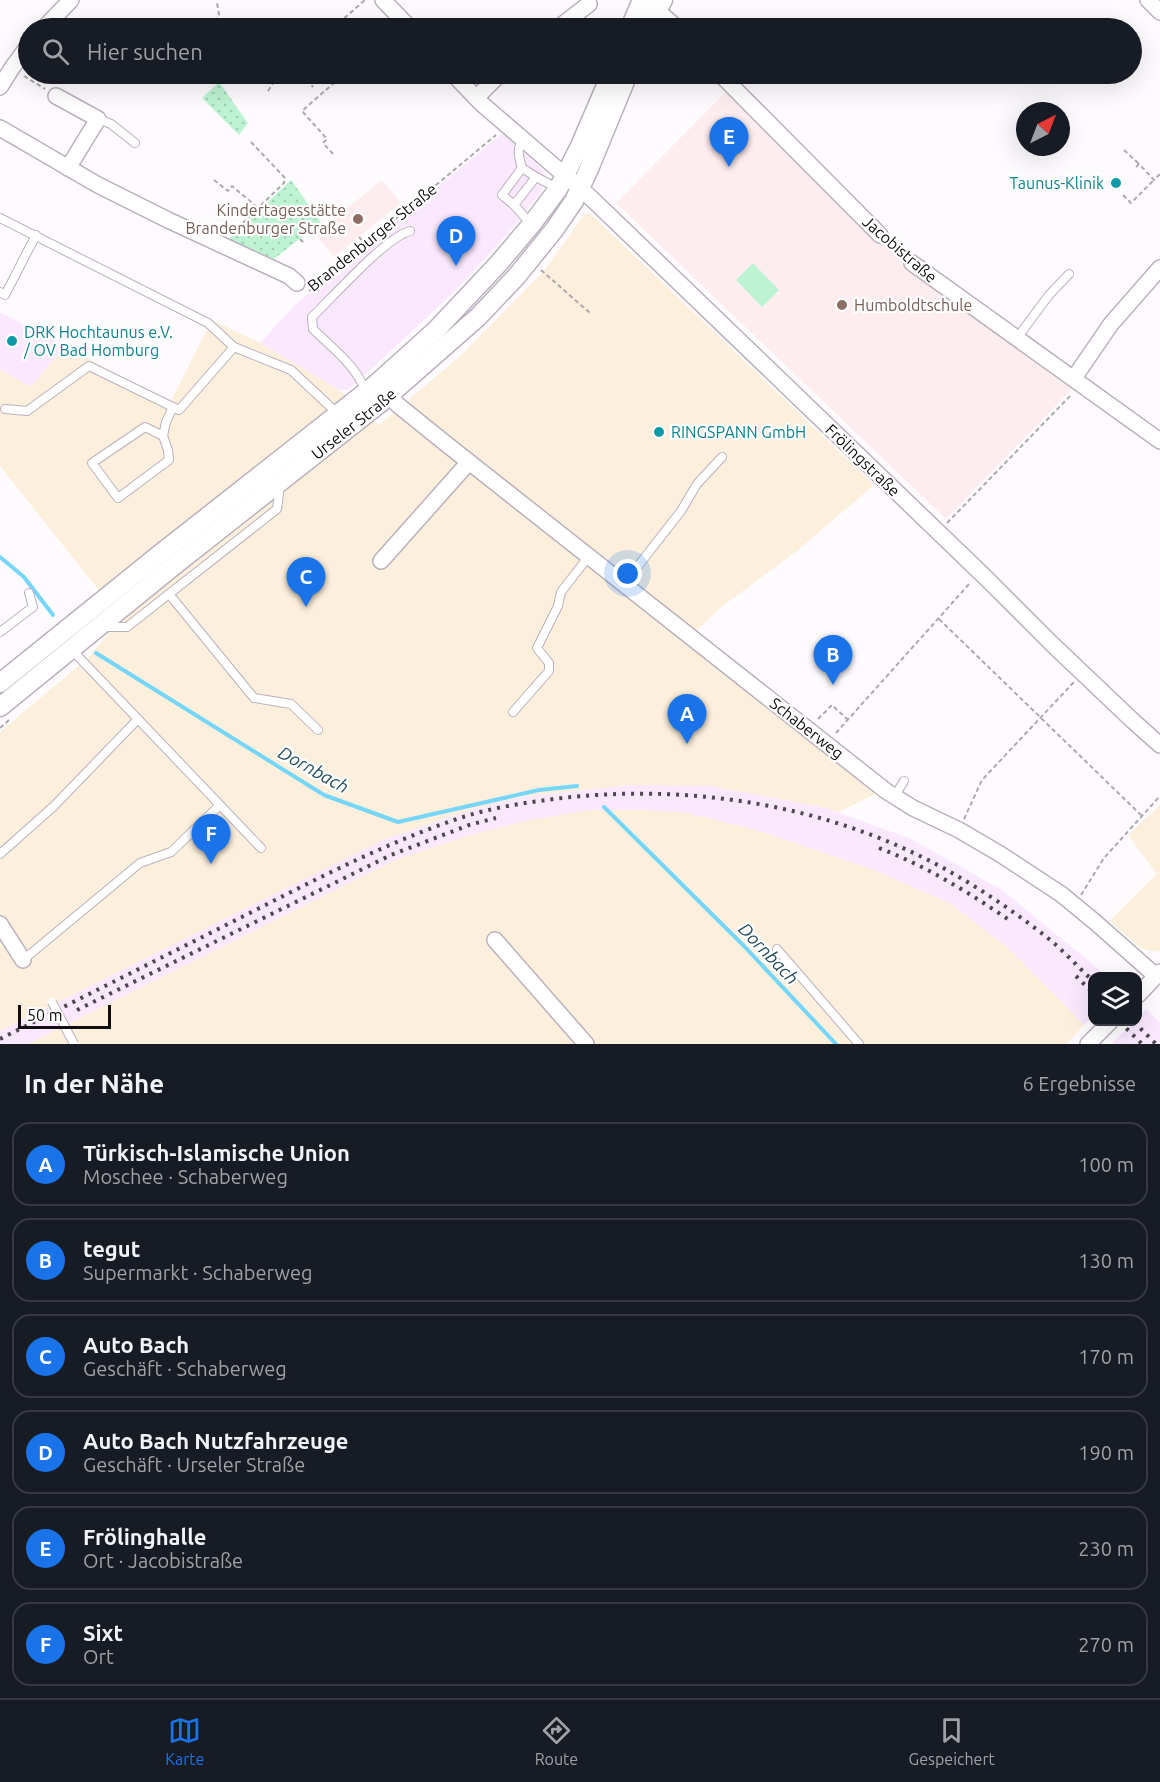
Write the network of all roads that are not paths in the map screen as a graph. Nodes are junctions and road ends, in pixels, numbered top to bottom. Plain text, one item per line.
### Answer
1 (71, 0) edge
2 (383, 0) edge
3 (1148, 0) edge
4 (652, 2) edge
5 (590, 4) dead end
6 (1160, 12) edge
7 (54, 18) edge
8 (400, 18) edge
9 (571, 18) edge
10 (638, 18) edge
11 (649, 18) edge
12 (667, 18) edge
13 (18, 60) edge
14 (463, 84) edge
15 (490, 84) edge
16 (606, 84) edge
17 (624, 84) edge
18 (730, 84) edge
19 (0, 87) edge
20 (56, 96) road end
21 (476, 98) junction
22 (98, 119) junction
23 (0, 128) edge
24 (523, 139) junction
25 (135, 143) dead end
26 (68, 168) junction
27 (522, 168) junction
28 (536, 177) junction
29 (562, 182) junction
30 (581, 189) junction
31 (514, 205) junction
32 (0, 218) edge
33 (531, 225) junction
34 (410, 231) dead end
35 (880, 234) road end
36 (36, 235) junction
37 (912, 263) road end
38 (1160, 268) edge
39 (1069, 274) dead end
40 (297, 283) road end
41 (0, 292) edge
42 (1017, 338) junction
43 (234, 347) junction
44 (1078, 381) junction
45 (377, 391) junction
46 (173, 407) junction
47 (5, 409) dead end
48 (338, 414) junction
49 (163, 436) junction
50 (1160, 441) edge
51 (722, 457) dead end
52 (469, 462) junction
53 (280, 483) junction
54 (589, 556) junction
55 (381, 561) dead end
56 (624, 584) junction
57 (29, 593) dead end
58 (168, 594) junction
59 (99, 627) junction
60 (0, 632) edge
61 (71, 649) junction
62 (0, 683) edge
63 (0, 707) edge
64 (513, 712) dead end
65 (138, 719) junction
66 (318, 730) dead end
67 (1160, 745) edge
68 (904, 781) dead end
69 (894, 797) junction
70 (220, 805) junction
71 (261, 848) dead end
72 (0, 854) edge
73 (0, 924) edge
74 (495, 940) dead end
75 (777, 949) dead end
76 (23, 960) joint
77 (1158, 974) edge
78 (1142, 990) edge
79 (52, 1002) dead end
80 (1106, 1026) edge
81 (74, 1044) edge
82 (586, 1044) edge
83 (859, 1044) edge
84 (1088, 1044) edge

1 - 7 street
2 - 8 street
3 - 6 street
4 - 10 street
4 - 11 street
4 - 12 street
5 - 9 street
13 - 19 street
14 - 21 street, Frölingstraße
15 - 21 street
16 - 29 street, Urseler Straße
17 - 30 street, Urseler Straße
18 - 35 street, Jacobistraße
20 - 22 street
21 - 24 street, Frölingstraße
22 - 25 lane
22 - 26 street
23 - 26 street, Brandenburger Straße
24 - 27 lane
24 - 29 street, Frölingstraße
26 - 40 street, Brandenburger Straße
27 - 28 lane
27 - 31 lane
28 - 29 lane
28 - 31 lane
29 - 30 street, Frölingstraße
29 - 33 street, Urseler Straße
30 - 45 street, Urseler Straße
30 - 67 street, Frölingstraße
31 - 33 lane
32 - 36 lane
33 - 45 street, Urseler Straße
34 - 45 lane
36 - 41 lane
36 - 43 lane
37 - 42 street, Jacobistraße
38 - 44 street
39 - 42 lane
42 - 44 street, Jacobistraße
43 - 46 lane
43 - 48 lane
44 - 50 street, Jacobistraße
45 - 48 street, Urseler Straße
45 - 52 street, Schaberweg
45 - 53 street, Urseler Straße
46 - 47 lane
46 - 49 lane
48 - 62 street, Urseler Straße
49 - 49 lane
51 - 56 lane
52 - 54 street, Schaberweg
52 - 55 street
53 - 58 lane
53 - 59 street, Urseler Straße
54 - 56 street, Schaberweg
54 - 64 lane
56 - 69 street, Schaberweg
57 - 60 lane
58 - 59 lane
58 - 66 lane
59 - 61 street, Urseler Straße
61 - 63 street, Urseler Straße
61 - 65 lane
65 - 70 lane
65 - 72 lane
68 - 69 lane
69 - 77 street, Schaberweg
70 - 71 lane
70 - 76 lane
73 - 76 street
74 - 82 street
75 - 83 lane
77 - 78 street
79 - 81 lane, bridge
80 - 84 street

